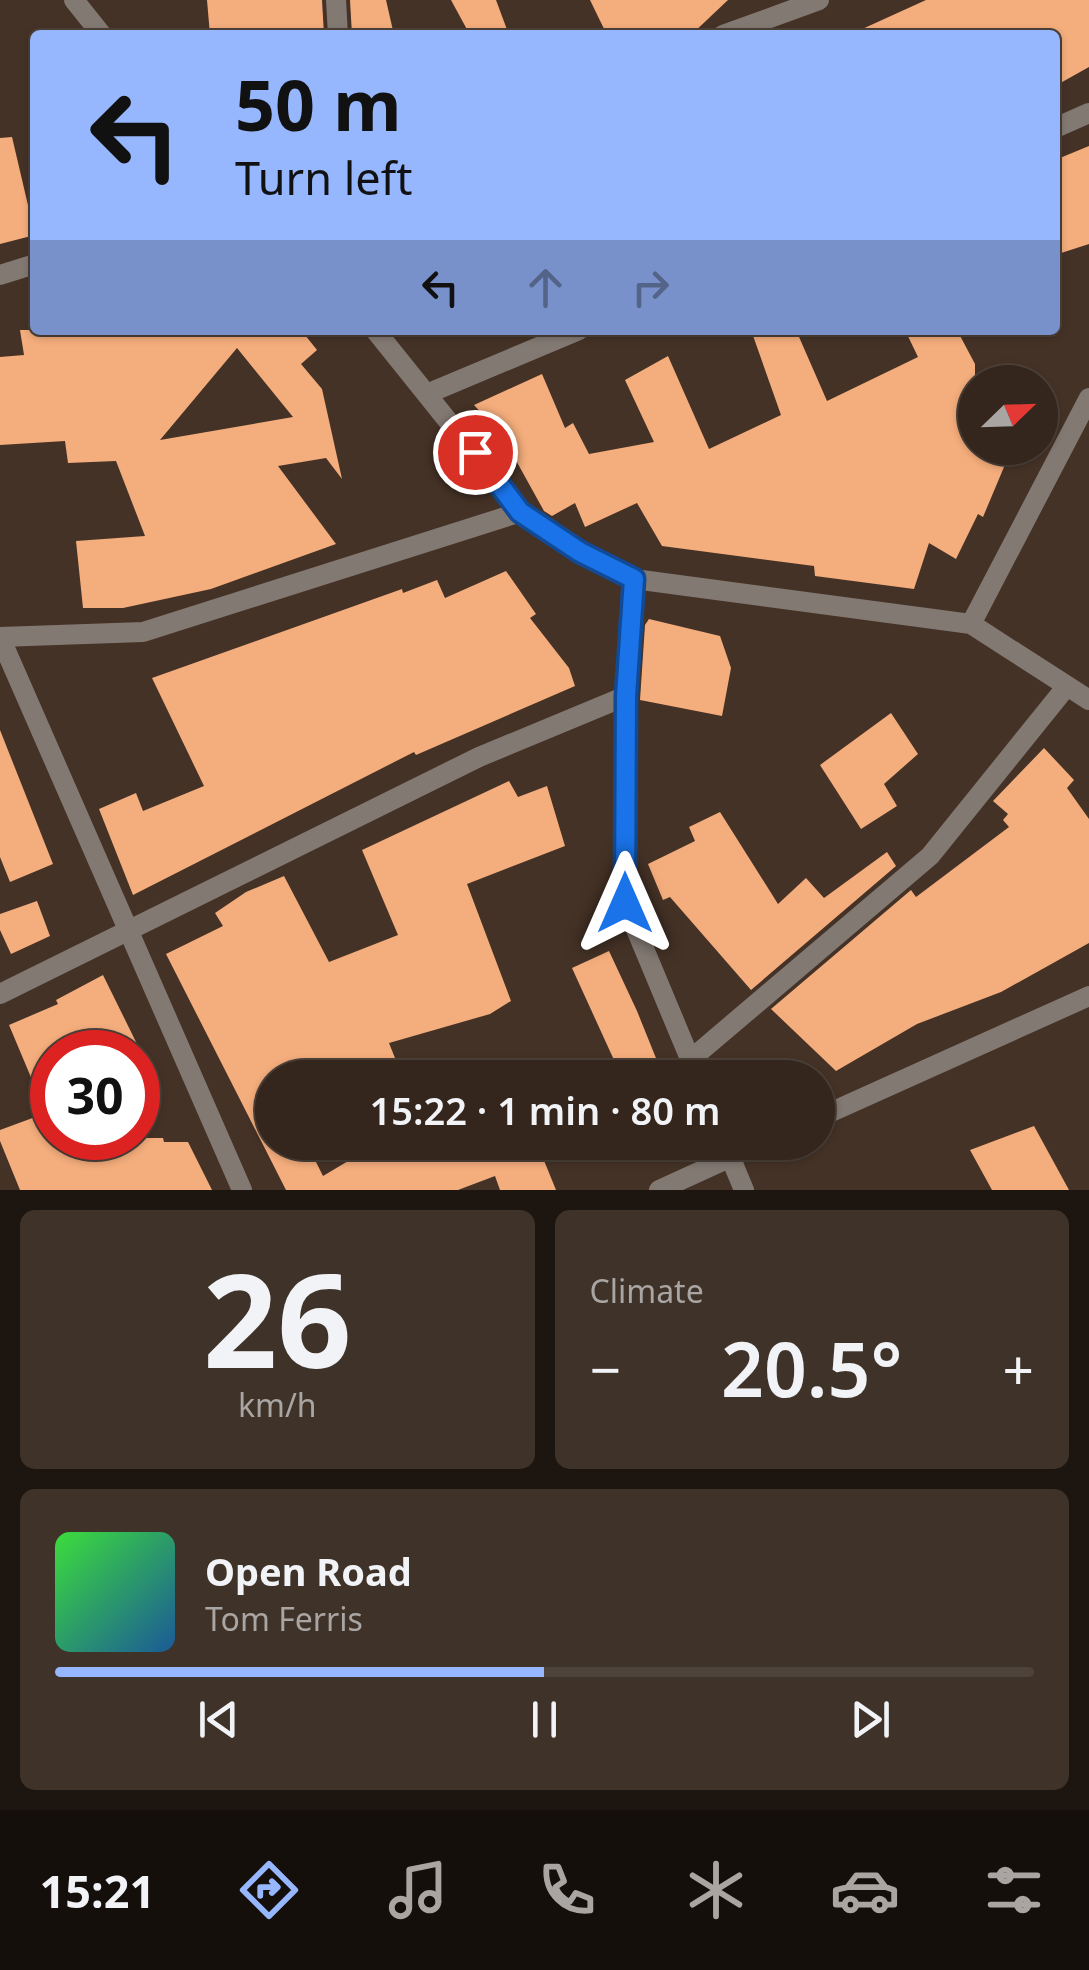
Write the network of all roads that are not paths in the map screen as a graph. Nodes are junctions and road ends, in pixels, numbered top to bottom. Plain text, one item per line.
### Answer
1 (74, 0) edge
2 (336, 0) edge
3 (819, 0) edge
4 (98, 30) edge
5 (338, 30) edge
6 (737, 30) edge
7 (1089, 113) edge
8 (1060, 126) edge
9 (30, 266) edge
10 (0, 275) edge
11 (379, 335) edge
12 (566, 335) edge
13 (430, 393) junction
14 (1089, 398) edge
15 (520, 512) junction
16 (634, 579) junction
17 (971, 624) junction
18 (0, 637) edge
19 (1067, 686) junction
20 (626, 696) junction
21 (1089, 700) edge
22 (128, 928) junction
23 (0, 994) edge
24 (1089, 996) edge
25 (691, 1060) edge
26 (703, 1060) edge
27 (835, 1110) edge
28 (710, 1160) edge
29 (731, 1160) edge
30 (242, 1190) edge
31 (659, 1190) edge
32 (744, 1190) edge

1 - 4 street
2 - 5 street
3 - 6 street
7 - 8 street
9 - 10 street
11 - 13 street
12 - 13 street
13 - 15 street
14 - 17 street
15 - 16 street
15 - 18 street
16 - 17 street
16 - 20 street
17 - 19 street
18 - 22 street
19 - 21 street
19 - 26 street
20 - 22 street
20 - 25 street
22 - 23 street
22 - 30 street
24 - 27 street
28 - 31 street
29 - 32 street

